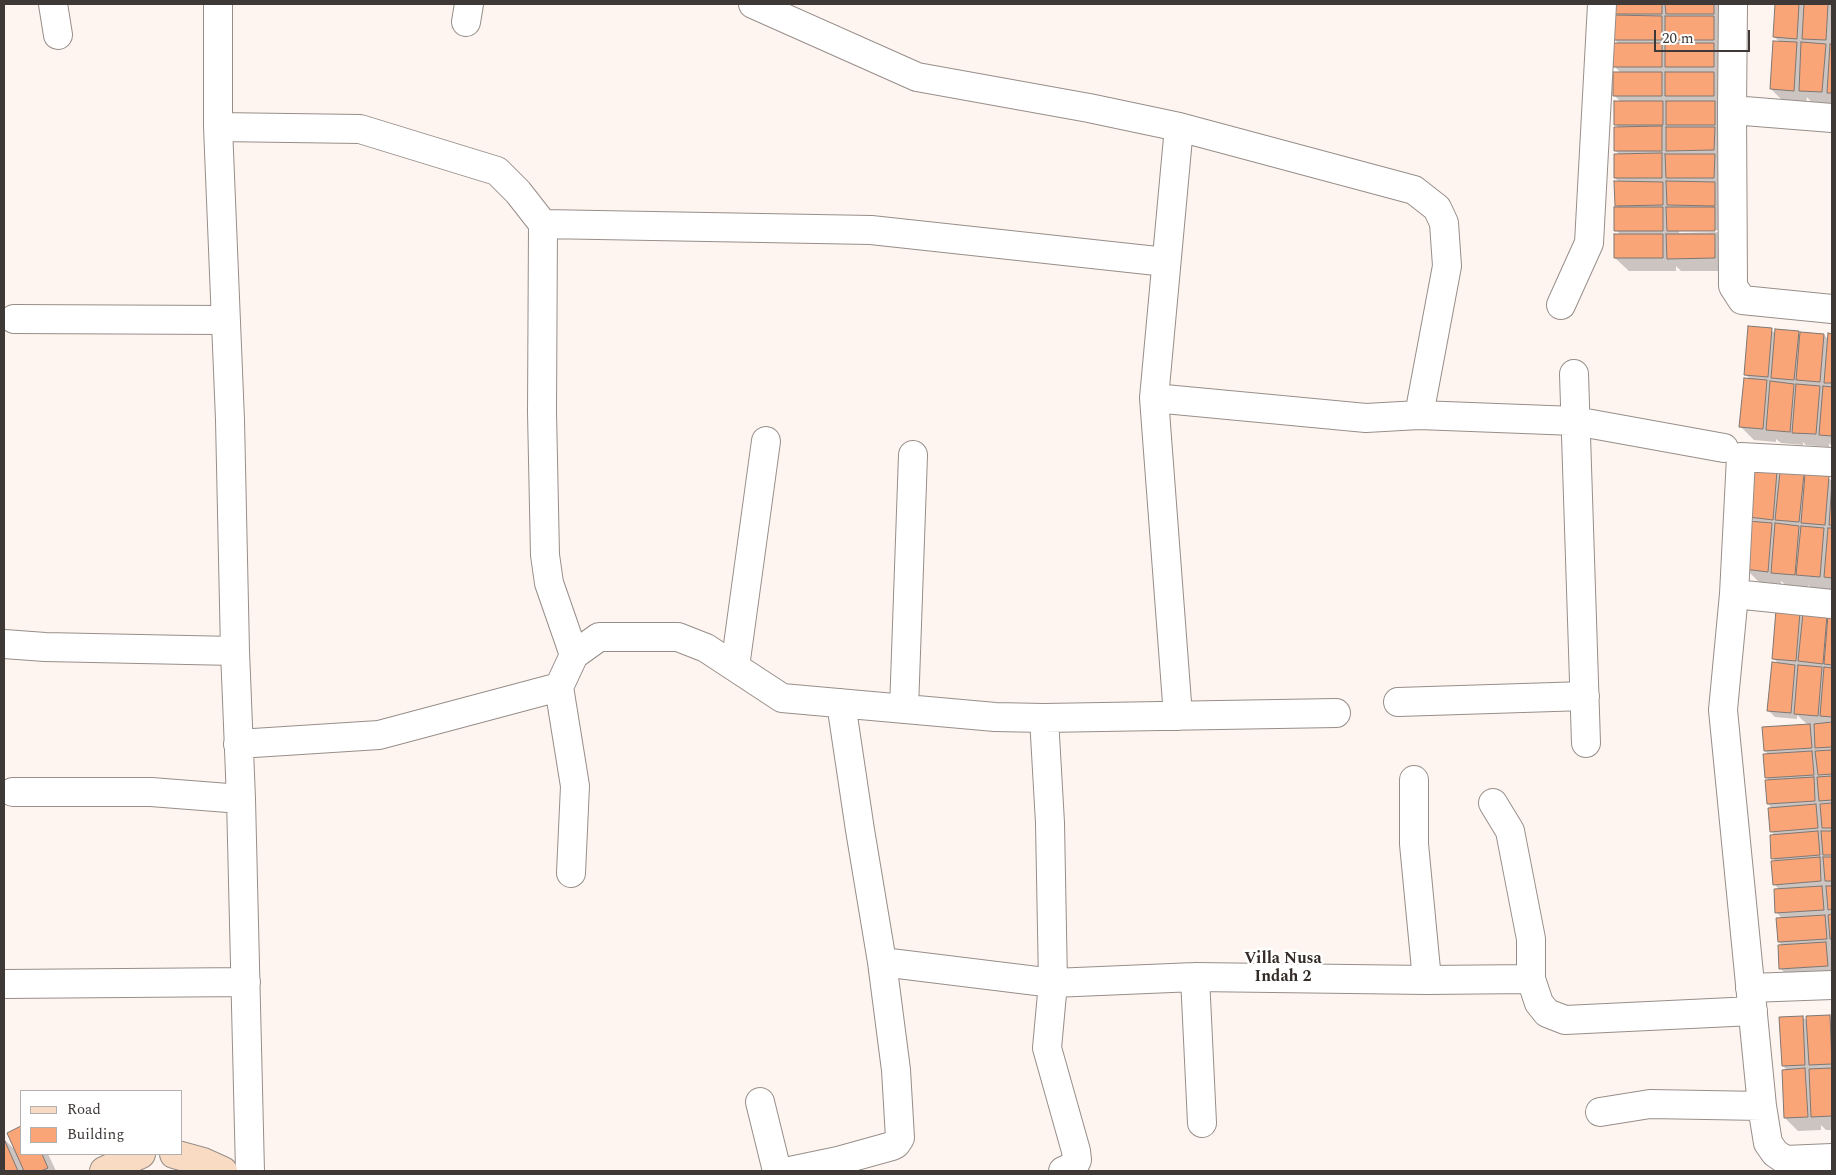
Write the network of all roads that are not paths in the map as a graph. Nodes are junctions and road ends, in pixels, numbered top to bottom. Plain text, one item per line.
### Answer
1 (53, 4) edge
2 (218, 4) edge
3 (753, 4) edge
4 (1602, 4) edge
5 (1733, 4) edge
6 (58, 36) dead end
7 (1732, 110) junction
8 (1832, 118) edge
9 (218, 127) junction
10 (1179, 127) junction
11 (542, 224) junction
12 (1166, 262) junction
13 (1561, 305) dead end
14 (1832, 309) edge
15 (14, 319) dead end
16 (226, 320) junction
17 (1574, 374) dead end
18 (1154, 398) junction
19 (1419, 415) junction
20 (1575, 421) junction
21 (766, 441) dead end
22 (1732, 452) junction
23 (913, 455) dead end
24 (1832, 462) edge
25 (1734, 594) junction
26 (1832, 604) edge
27 (4, 644) edge
28 (235, 651) junction
29 (574, 655) junction
30 (735, 668) junction
31 (559, 687) junction
32 (1585, 696) junction
33 (1398, 702) dead end
34 (841, 703) junction
35 (904, 709) junction
36 (1336, 713) dead end
37 (1178, 716) junction
38 (1044, 718) junction
39 (1586, 743) dead end
40 (238, 744) junction
41 (1414, 780) dead end
42 (13, 792) dead end
43 (241, 799) junction
44 (1493, 803) dead end
45 (571, 873) dead end
46 (882, 962) junction
47 (1195, 977) junction
48 (1531, 979) junction
49 (1427, 980) junction
50 (246, 982) junction
51 (1053, 983) junction
52 (4, 984) edge
53 (1832, 985) edge
54 (1751, 999) junction
55 (760, 1102) dead end
56 (1762, 1106) junction
57 (1600, 1112) dead end
58 (1202, 1123) dead end
59 (139, 1155) edge
60 (178, 1155) edge
61 (1832, 1158) edge
62 (839, 1166) edge
63 (104, 1171) edge
64 (223, 1171) edge
65 (250, 1171) edge
66 (777, 1171) edge
67 (790, 1171) edge
68 (1063, 1171) edge

1 - 6 street
2 - 9 street
3 - 10 street
4 - 13 street
5 - 7 street
7 - 8 street
7 - 14 street
9 - 11 street
9 - 16 street
10 - 12 street
10 - 19 street
11 - 12 street
11 - 29 street
12 - 18 street
15 - 16 street
16 - 28 street
17 - 20 street
18 - 19 street
18 - 37 street
19 - 20 street
20 - 22 street
20 - 32 street
21 - 30 street
22 - 24 street
22 - 25 street
23 - 35 street
25 - 26 street
25 - 54 street
27 - 28 street
28 - 40 street
29 - 30 street
29 - 31 street
30 - 34 street
31 - 40 street
31 - 45 street
32 - 33 street
32 - 39 street
34 - 35 street
34 - 46 street
35 - 38 street
36 - 37 street
37 - 38 street
38 - 51 street
40 - 43 street
41 - 49 street
42 - 43 street
43 - 50 street
44 - 48 street
46 - 51 street
46 - 62 street
47 - 49 street
47 - 51 street
47 - 58 street
48 - 49 street
48 - 54 street
50 - 52 street
50 - 65 street
51 - 68 street
53 - 54 street
54 - 56 street
55 - 66 street
56 - 57 street
56 - 61 street
59 - 63 street
60 - 64 street
62 - 67 street

